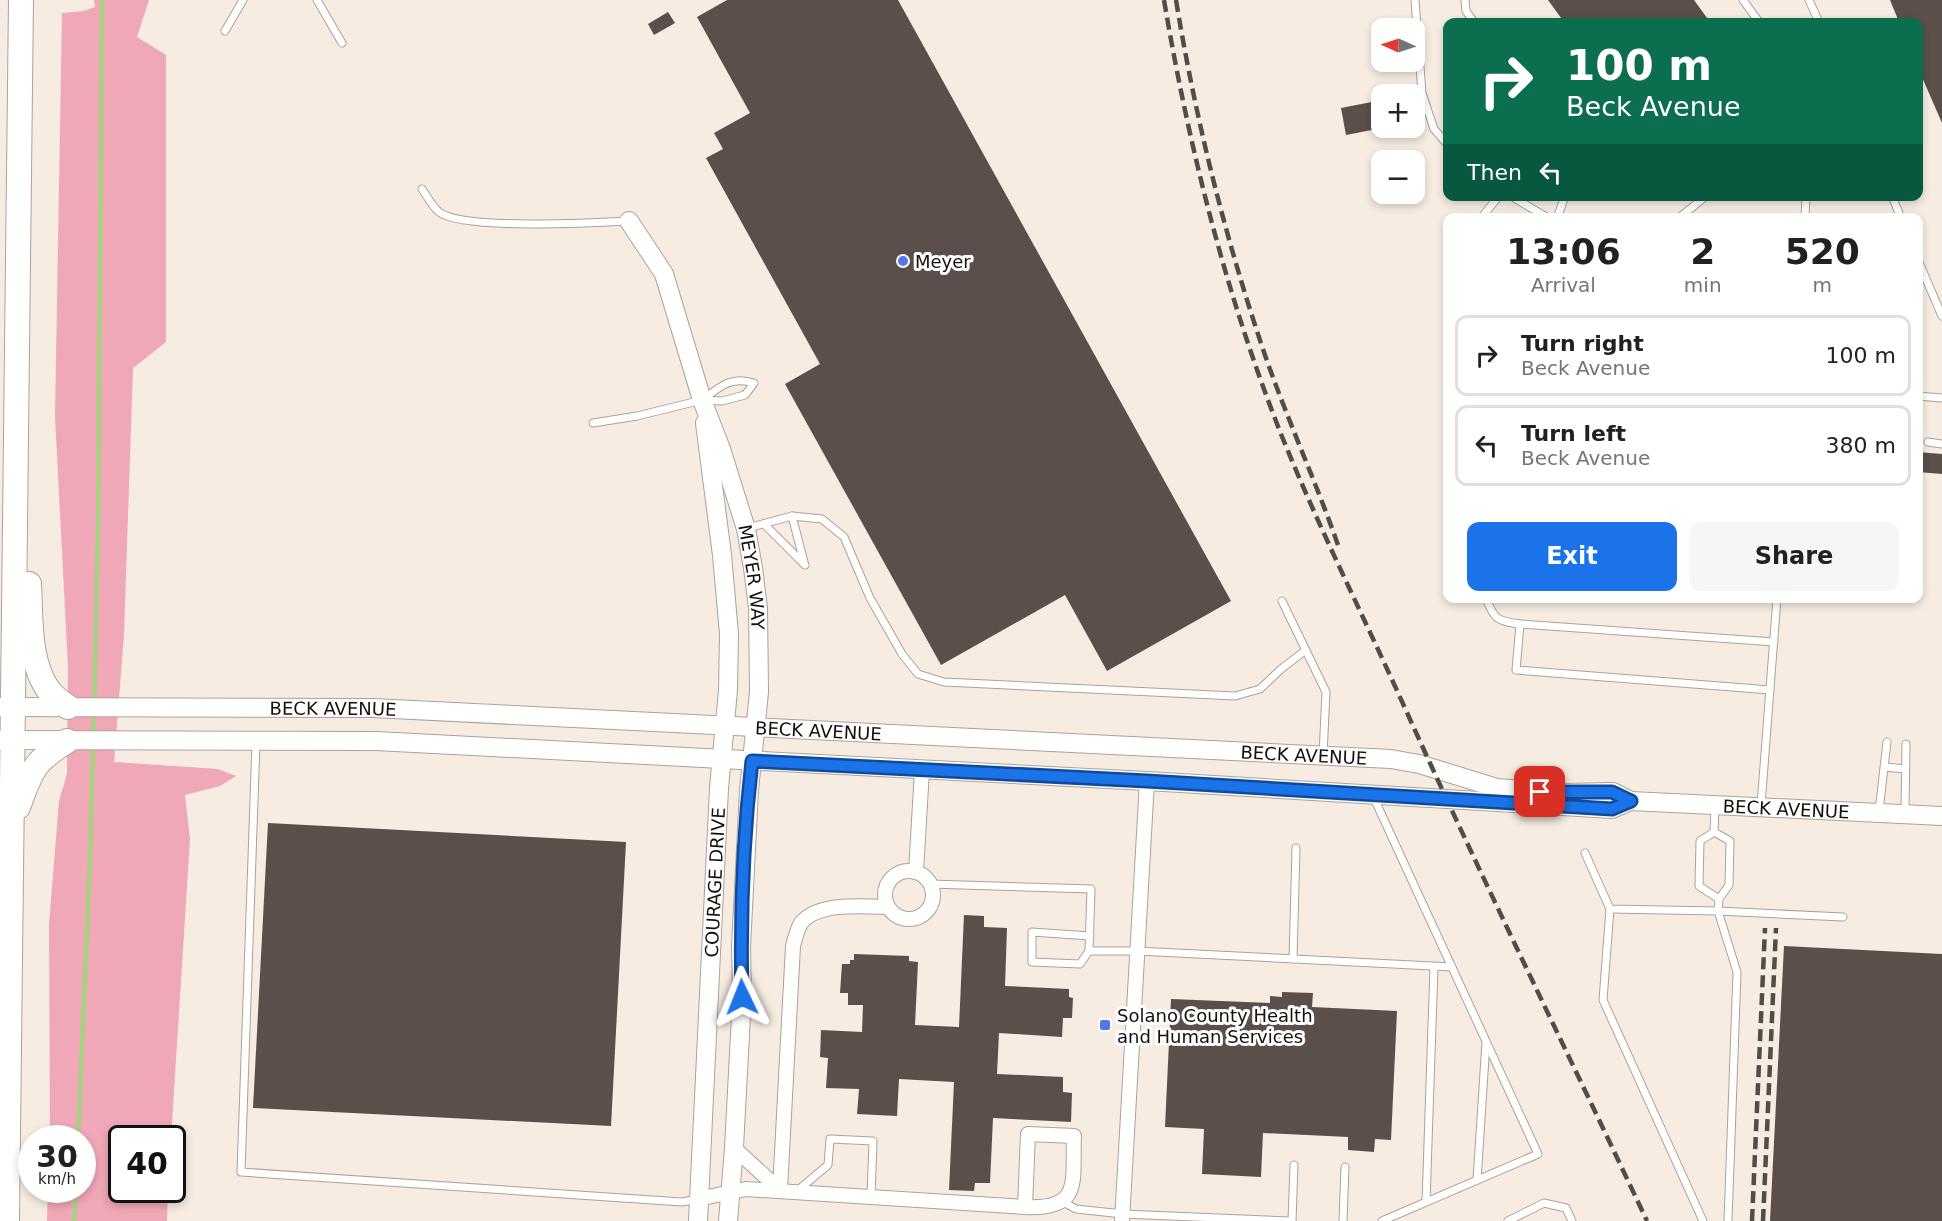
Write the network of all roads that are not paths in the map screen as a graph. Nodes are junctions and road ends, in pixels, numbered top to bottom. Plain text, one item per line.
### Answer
1 (21, 0) edge
2 (243, 0) edge
3 (316, 0) edge
4 (1415, 0) edge
5 (1465, 0) edge
6 (1743, 0) edge
7 (1809, 0) edge
8 (1471, 18) edge
9 (1756, 18) edge
10 (1817, 18) edge
11 (225, 31) dead end
12 (342, 43) dead end
13 (1443, 140) edge
14 (422, 189) dead end
15 (1495, 201) edge
16 (1519, 201) edge
17 (1700, 201) edge
18 (1485, 213) edge
19 (1540, 213) edge
20 (1685, 213) edge
21 (629, 221) joint
22 (1923, 272) edge
23 (1942, 316) edge
24 (1923, 396) edge
25 (1942, 398) edge
26 (702, 400) junction
27 (593, 423) dead end
28 (1928, 442) dead end
29 (1942, 444) edge
30 (15, 484) junction
31 (792, 516) junction
32 (764, 524) junction
33 (746, 529) junction
34 (1282, 601) dead end
35 (1488, 603) edge
36 (1777, 603) edge
37 (1520, 624) junction
38 (1774, 642) junction
39 (1306, 650) junction
40 (1770, 690) junction
41 (7, 707) edge
42 (68, 707) junction
43 (725, 725) junction
44 (756, 726) junction
45 (7, 740) edge
46 (67, 741) junction
47 (256, 741) junction
48 (1887, 742) dead end
49 (1906, 744) dead end
50 (1323, 755) junction
51 (722, 759) junction
52 (752, 761) junction
53 (1885, 767) junction
54 (1905, 768) junction
55 (922, 770) junction
56 (1147, 781) junction
57 (1373, 796) junction
58 (1631, 801) junction
59 (1715, 805) junction
60 (1761, 807) junction
61 (1879, 813) junction
62 (1905, 814) junction
63 (1942, 816) edge
64 (12, 823) junction
65 (1714, 832) junction
66 (1296, 848) dead end
67 (1585, 853) dead end
68 (916, 872) junction
69 (930, 884) junction
70 (1719, 898) junction
71 (887, 907) junction
72 (1610, 909) junction
73 (1718, 911) junction
74 (1844, 917) dead end
75 (1090, 936) junction
76 (1089, 951) junction
77 (1137, 951) junction
78 (1293, 959) junction
79 (1434, 966) junction
80 (1452, 968) junction
81 (1486, 1041) junction
82 (734, 1148) junction
83 (1294, 1165) dead end
84 (1345, 1167) dead end
85 (1477, 1180) junction
86 (780, 1190) junction
87 (797, 1191) junction
88 (730, 1192) junction
89 (871, 1198) junction
90 (698, 1199) junction
91 (1063, 1202) junction
92 (1426, 1202) junction
93 (1025, 1207) junction
94 (1122, 1217) edge
95 (8, 1221) edge
96 (698, 1221) edge
97 (728, 1221) edge
98 (1291, 1221) edge
99 (1343, 1221) edge
100 (1382, 1221) edge
101 (1508, 1221) edge
102 (1572, 1221) edge
103 (1703, 1221) edge
104 (1728, 1221) edge

1 - 30 highway
2 - 11 lane
3 - 12 lane
4 - 13 lane
5 - 8 lane
6 - 9 lane
7 - 10 lane
14 - 21 lane
15 - 18 lane
16 - 19 lane
17 - 20 lane
21 - 26 street, MEYER WAY
22 - 23 lane
24 - 25 lane
26 - 26 lane
26 - 27 lane
26 - 33 street, MEYER WAY
26 - 43 street, MEYER WAY
28 - 29 lane
30 - 41 highway
30 - 42 highway
31 - 32 lane
31 - 32 lane
31 - 39 lane
32 - 33 lane
33 - 44 street, MEYER WAY
34 - 39 lane
35 - 37 lane
36 - 38 lane
37 - 38 lane
37 - 40 lane
38 - 40 lane
39 - 50 lane
40 - 60 lane
41 - 42 street, BECK AVENUE
41 - 45 highway
42 - 43 street, BECK AVENUE
43 - 44 street, BECK AVENUE
43 - 51 street, COURAGE DRIVE
44 - 50 street, BECK AVENUE
44 - 52 street, MEYER WAY
45 - 46 street, BECK AVENUE
45 - 64 highway
46 - 47 street, BECK AVENUE
46 - 64 highway
47 - 51 street, BECK AVENUE
47 - 90 lane
48 - 53 lane
49 - 54 lane
50 - 58 street, BECK AVENUE
51 - 52 street, BECK AVENUE
51 - 90 street, COURAGE DRIVE
52 - 55 street, BECK AVENUE
52 - 82 street, COURAGE DRIVE
53 - 54 lane
53 - 61 lane
54 - 62 lane
55 - 56 street, BECK AVENUE
55 - 68 street
56 - 57 street, BECK AVENUE
56 - 77 street
57 - 58 street, BECK AVENUE
57 - 80 lane
58 - 59 street, BECK AVENUE
59 - 60 street, BECK AVENUE
59 - 65 lane
60 - 61 street, BECK AVENUE
61 - 62 street, BECK AVENUE
62 - 63 street, BECK AVENUE
64 - 95 highway
65 - 70 lane
65 - 70 lane
66 - 78 lane
67 - 72 lane
68 - 69 street
68 - 71 street
69 - 71 street
69 - 75 lane
70 - 73 lane
71 - 86 street
72 - 73 lane
72 - 103 lane
73 - 74 lane
73 - 104 lane
75 - 76 lane
75 - 76 lane
76 - 77 lane
77 - 78 lane
77 - 94 street
78 - 79 lane
79 - 80 lane
79 - 92 lane
80 - 81 lane
81 - 85 lane
81 - 85 lane
82 - 86 street
82 - 88 street, COURAGE DRIVE
83 - 98 lane
84 - 99 lane
85 - 92 lane
86 - 87 street
86 - 88 street
87 - 89 street
87 - 89 lane
88 - 90 street
88 - 97 street, COURAGE DRIVE
89 - 93 street
90 - 96 street, COURAGE DRIVE
91 - 93 street
91 - 93 street
91 - 94 lane
92 - 100 lane
94 - 98 lane
101 - 102 lane

